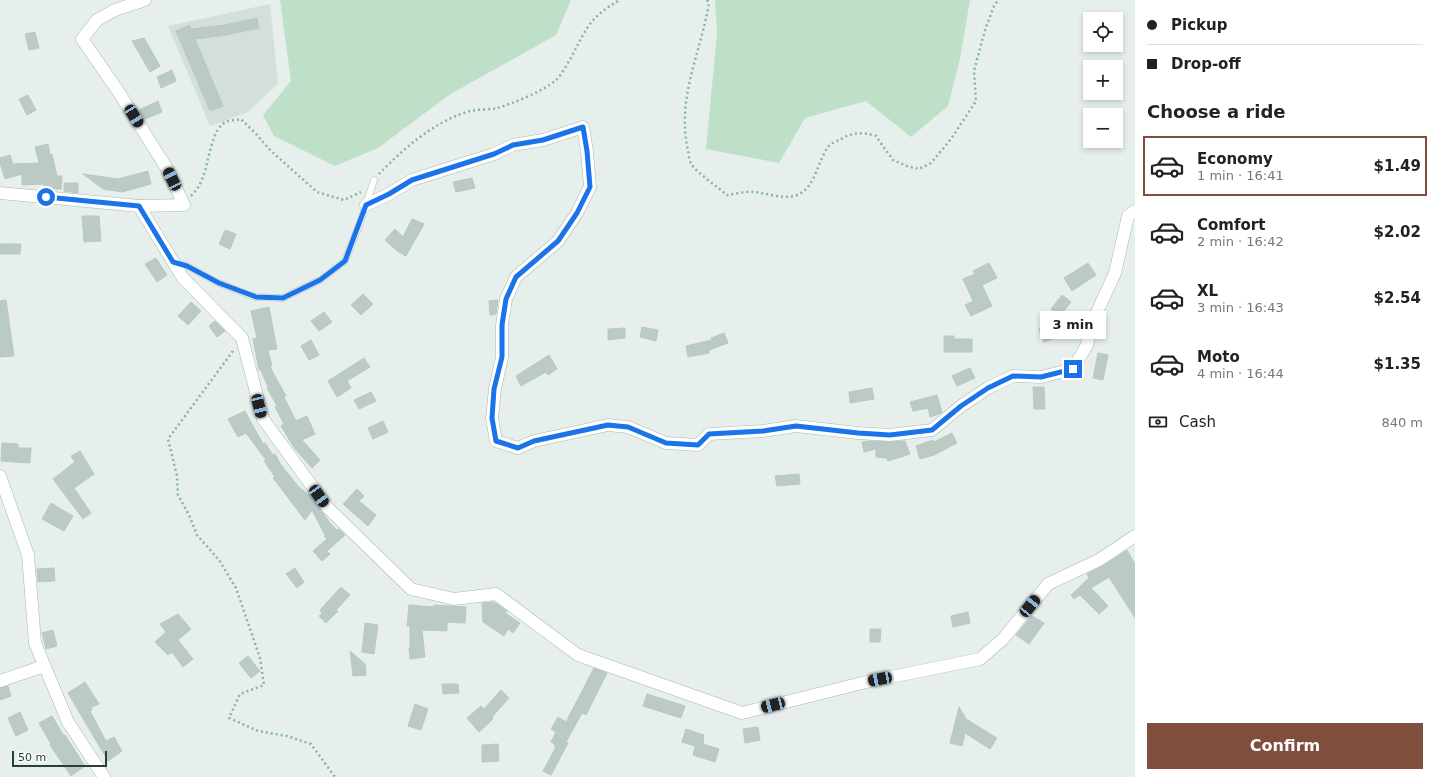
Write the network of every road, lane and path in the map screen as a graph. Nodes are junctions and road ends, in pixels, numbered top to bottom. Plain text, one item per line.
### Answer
1 (145, 0) edge
2 (620, 0) edge
3 (707, 0) edge
4 (998, 0) edge
5 (374, 180) junction
6 (0, 193) edge
7 (184, 205) junction
8 (366, 205) junction
9 (139, 206) junction
10 (1135, 211) edge
11 (173, 262) junction
12 (242, 338) junction
13 (0, 476) edge
14 (1135, 536) edge
15 (44, 666) junction
16 (0, 680) edge
17 (104, 777) edge
18 (335, 777) edge

1 - 7 street
2 - 5 path
3 - 4 path
5 - 7 path
5 - 8 lane
6 - 9 street
7 - 9 street
8 - 10 street
8 - 11 lane
9 - 11 street
11 - 12 street
12 - 14 street
12 - 18 path
13 - 15 street
15 - 16 street
15 - 17 street

